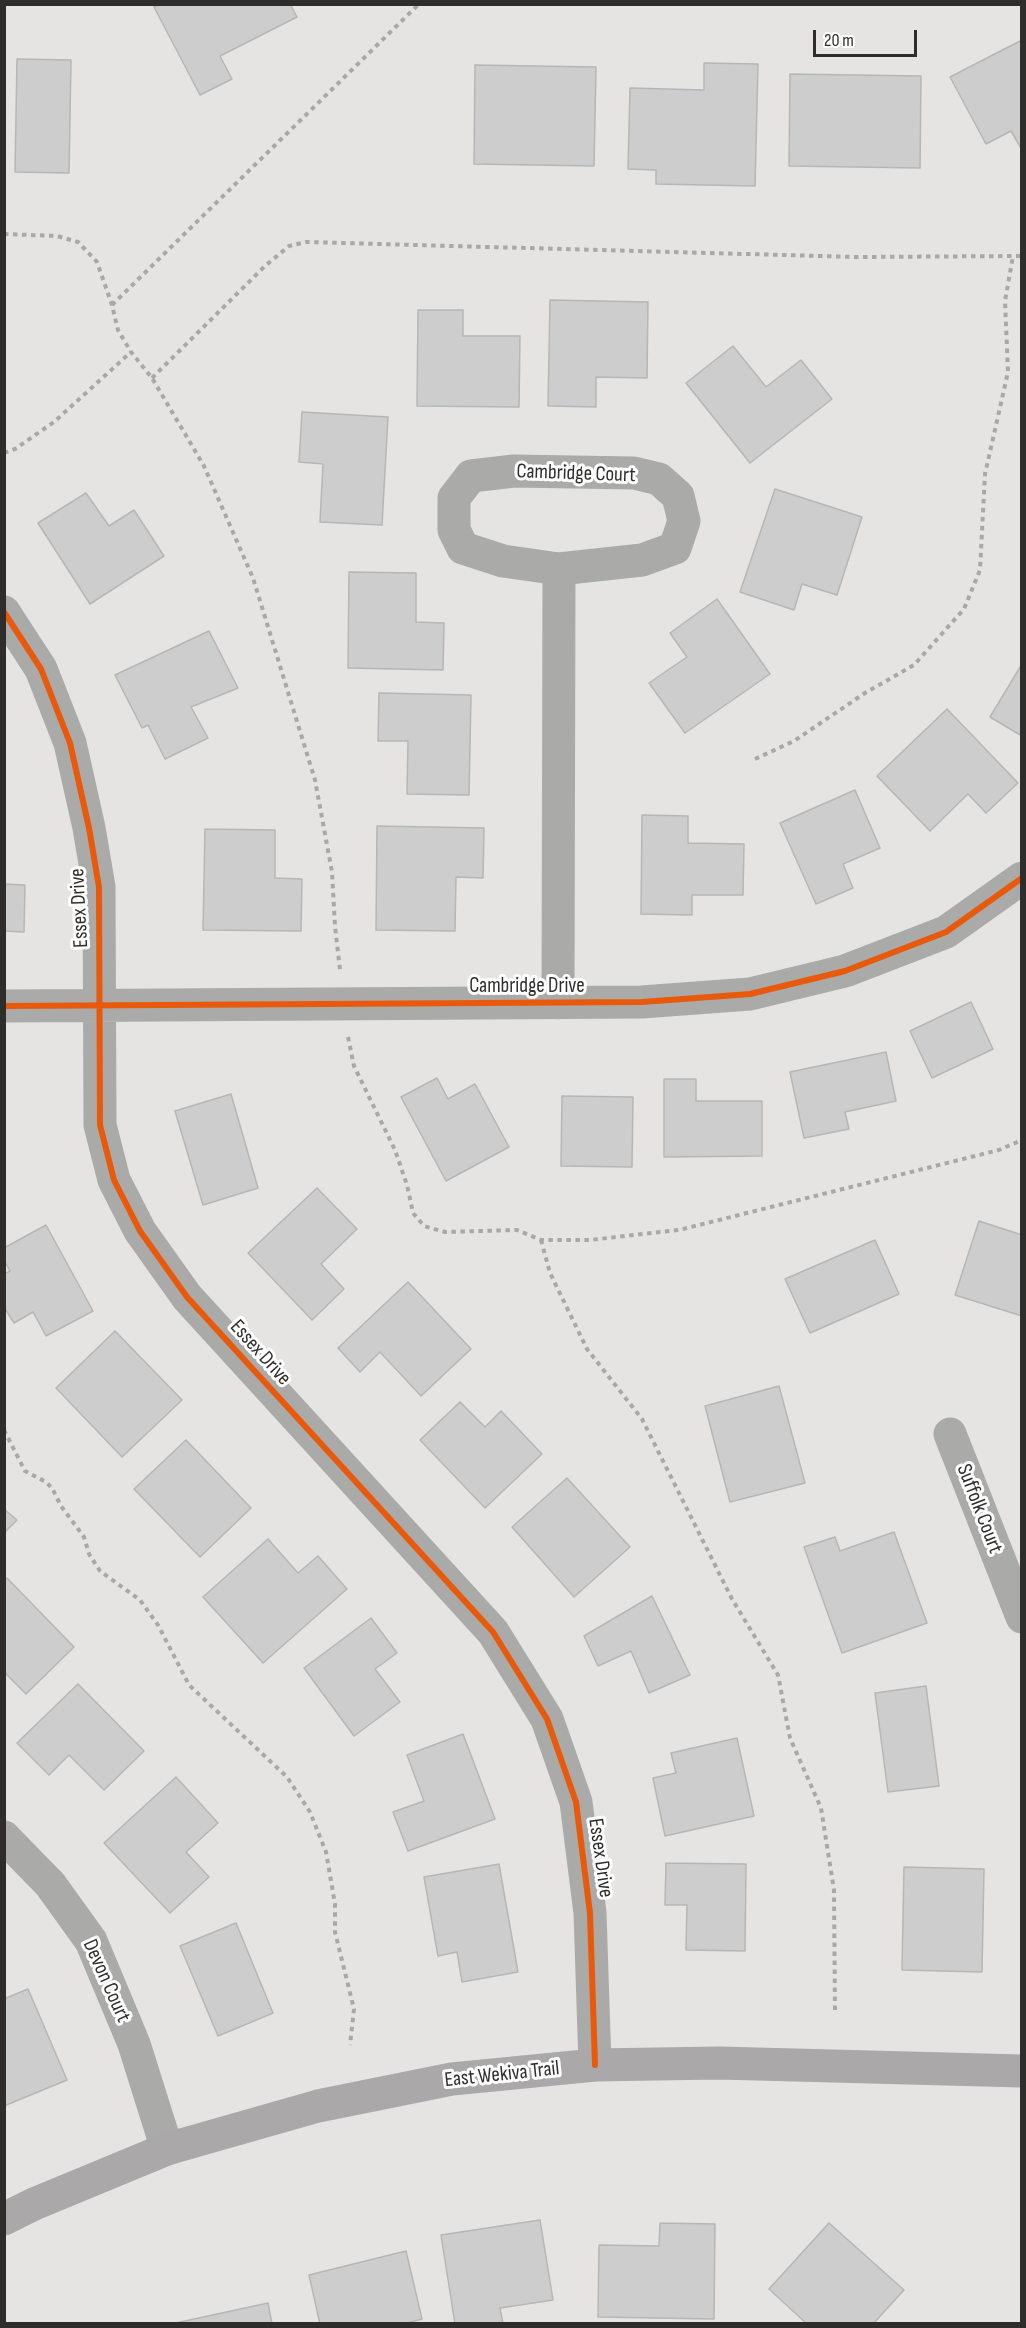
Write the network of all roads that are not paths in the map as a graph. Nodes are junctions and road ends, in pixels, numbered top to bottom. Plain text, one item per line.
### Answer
1 (559, 569) junction
2 (4, 612) edge
3 (1022, 878) edge
4 (558, 1003) junction
5 (99, 1005) junction
6 (4, 1006) edge
7 (950, 1434) dead end
8 (1022, 1617) edge
9 (4, 1837) edge
10 (595, 2065) junction
11 (1022, 2071) edge
12 (166, 2149) junction
13 (4, 2219) edge

1 - 1 street, Cambridge Court
1 - 4 street
2 - 5 street, Essex Drive
3 - 4 street, Cambridge Drive
4 - 5 street, Cambridge Drive
5 - 6 street, Cambridge Drive
5 - 10 street, Essex Drive
7 - 8 street, Suffolk Court
9 - 12 street, Devon Court
10 - 11 street, East Wekiva Trail
10 - 12 street, East Wekiva Trail
12 - 13 street, East Wekiva Trail

